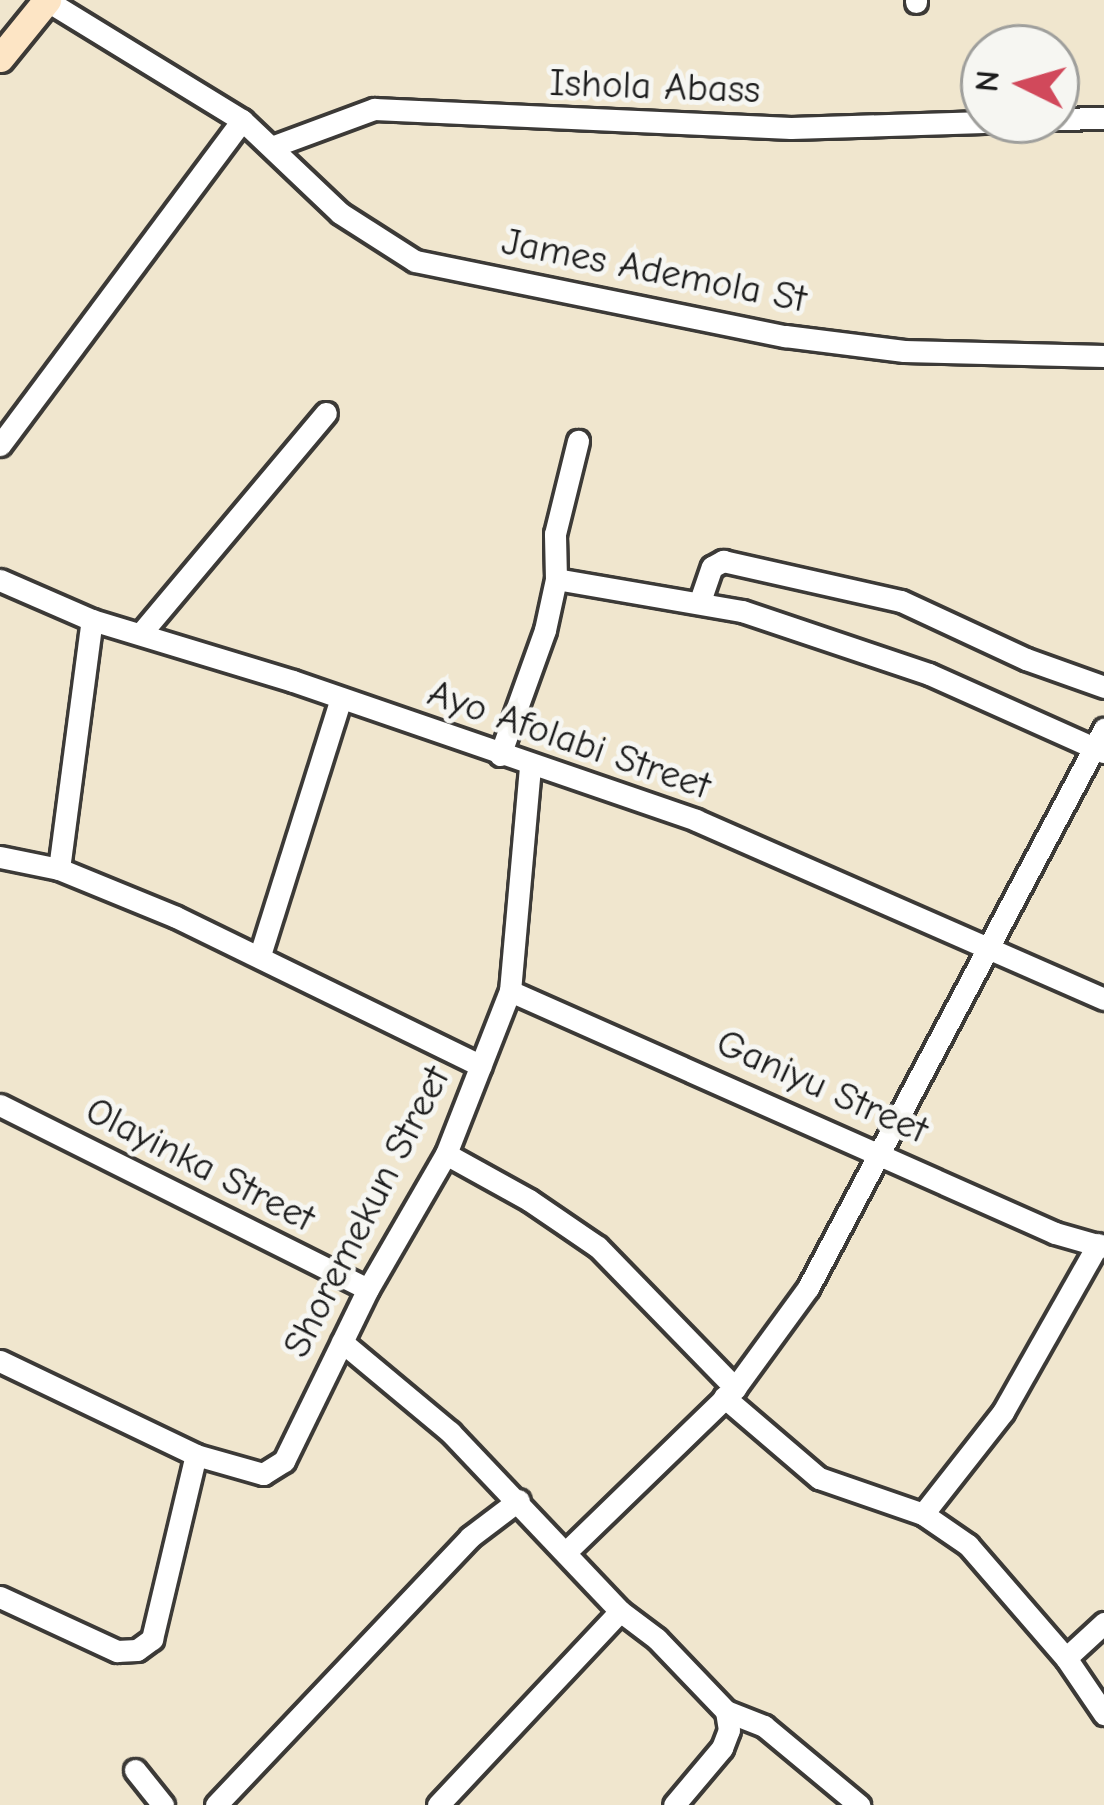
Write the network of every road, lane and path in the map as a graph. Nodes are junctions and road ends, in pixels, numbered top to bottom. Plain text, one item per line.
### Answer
1 (46, 0) edge
2 (0, 58) edge
3 (242, 120) junction
4 (960, 123) edge
5 (274, 146) junction
6 (1104, 356) edge
7 (326, 412) dead end
8 (578, 441) dead end
9 (0, 445) edge
10 (556, 579) junction
11 (0, 580) edge
12 (700, 601) junction
13 (92, 620) junction
14 (142, 632) junction
15 (1104, 687) edge
16 (341, 698) junction
17 (1101, 744) edge
18 (500, 755) junction
19 (530, 766) junction
20 (0, 857) edge
21 (59, 869) junction
22 (991, 951) junction
23 (260, 955) junction
24 (510, 991) junction
25 (1104, 999) edge
26 (481, 1066) junction
27 (0, 1105) edge
28 (880, 1153) junction
29 (446, 1154) junction
30 (1101, 1246) edge
31 (368, 1289) junction
32 (342, 1342) junction
33 (0, 1361) edge
34 (730, 1392) junction
35 (196, 1455) junction
36 (519, 1500) junction
37 (923, 1514) junction
38 (567, 1551) junction
39 (0, 1598) edge
40 (620, 1611) junction
41 (1104, 1623) edge
42 (1066, 1658) junction
43 (726, 1711) junction
44 (1104, 1714) edge
45 (135, 1769) dead end
46 (163, 1805) edge
47 (216, 1805) edge
48 (438, 1805) edge
49 (674, 1805) edge
50 (859, 1805) edge

1 - 2 street
1 - 3 street, James Ademola St
3 - 5 street, James Ademola St
3 - 9 street
4 - 5 street, Ishola Abass
5 - 6 street, James Ademola St
7 - 14 street
8 - 10 street
10 - 12 street
10 - 18 street
11 - 13 street, Ayo Afolabi Street
12 - 15 street
12 - 17 street
13 - 14 street, Ayo Afolabi Street
13 - 21 street
14 - 16 street, Ayo Afolabi Street
16 - 18 street, Ayo Afolabi Street
16 - 23 street
17 - 22 street
18 - 19 street, Ayo Afolabi Street
19 - 22 street, Ayo Afolabi Street
19 - 24 street, Shoremekun Street
20 - 21 street
21 - 23 street
22 - 25 street, Ayo Afolabi Street
22 - 28 street
23 - 26 street
24 - 26 street, Shoremekun Street
24 - 28 street, Ganiyu Street
26 - 29 street, Shoremekun Street
27 - 31 street, Olayinka Street
28 - 30 street, Ganiyu Street
28 - 34 street
29 - 31 street, Shoremekun Street
29 - 34 street
30 - 37 street
31 - 32 street, Shoremekun Street
32 - 35 street, Shoremekun Street
32 - 36 street
33 - 35 street
34 - 37 street
34 - 38 street
35 - 39 street
36 - 38 street
36 - 47 street
37 - 42 street
38 - 40 street
40 - 43 street
40 - 48 street
41 - 42 street
42 - 44 street
43 - 49 street
43 - 50 street
45 - 46 street

